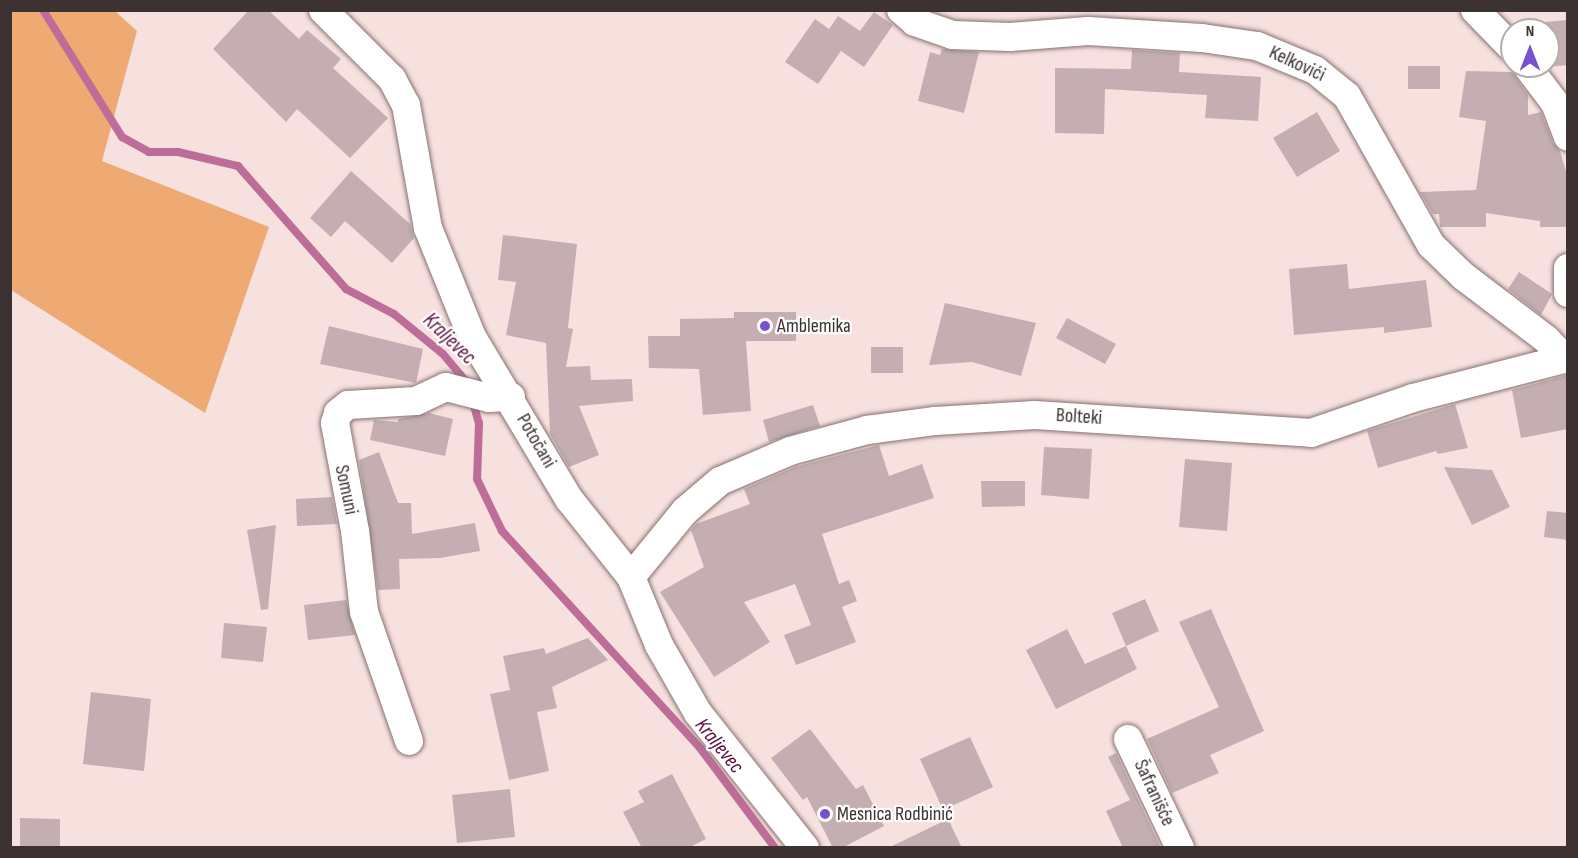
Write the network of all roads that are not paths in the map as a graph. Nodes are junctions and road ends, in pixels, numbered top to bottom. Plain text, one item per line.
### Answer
1 (323, 10) edge
2 (901, 10) edge
3 (1475, 10) edge
4 (1500, 36) edge
5 (1536, 78) edge
6 (1568, 137) edge
7 (1568, 268) edge
8 (1568, 294) edge
9 (1566, 358) edge
10 (511, 397) junction
11 (631, 577) junction
12 (1128, 739) dead end
13 (409, 741) dead end
14 (805, 848) edge
15 (1180, 848) edge

1 - 10 street, Potočani
2 - 9 street, Kelkovići
3 - 4 street
5 - 6 street
7 - 8 street
9 - 11 street, Bolteki
10 - 11 street, Potočani
10 - 13 street, Somuni
11 - 14 street, Potočani
12 - 15 street, Šafranišće

